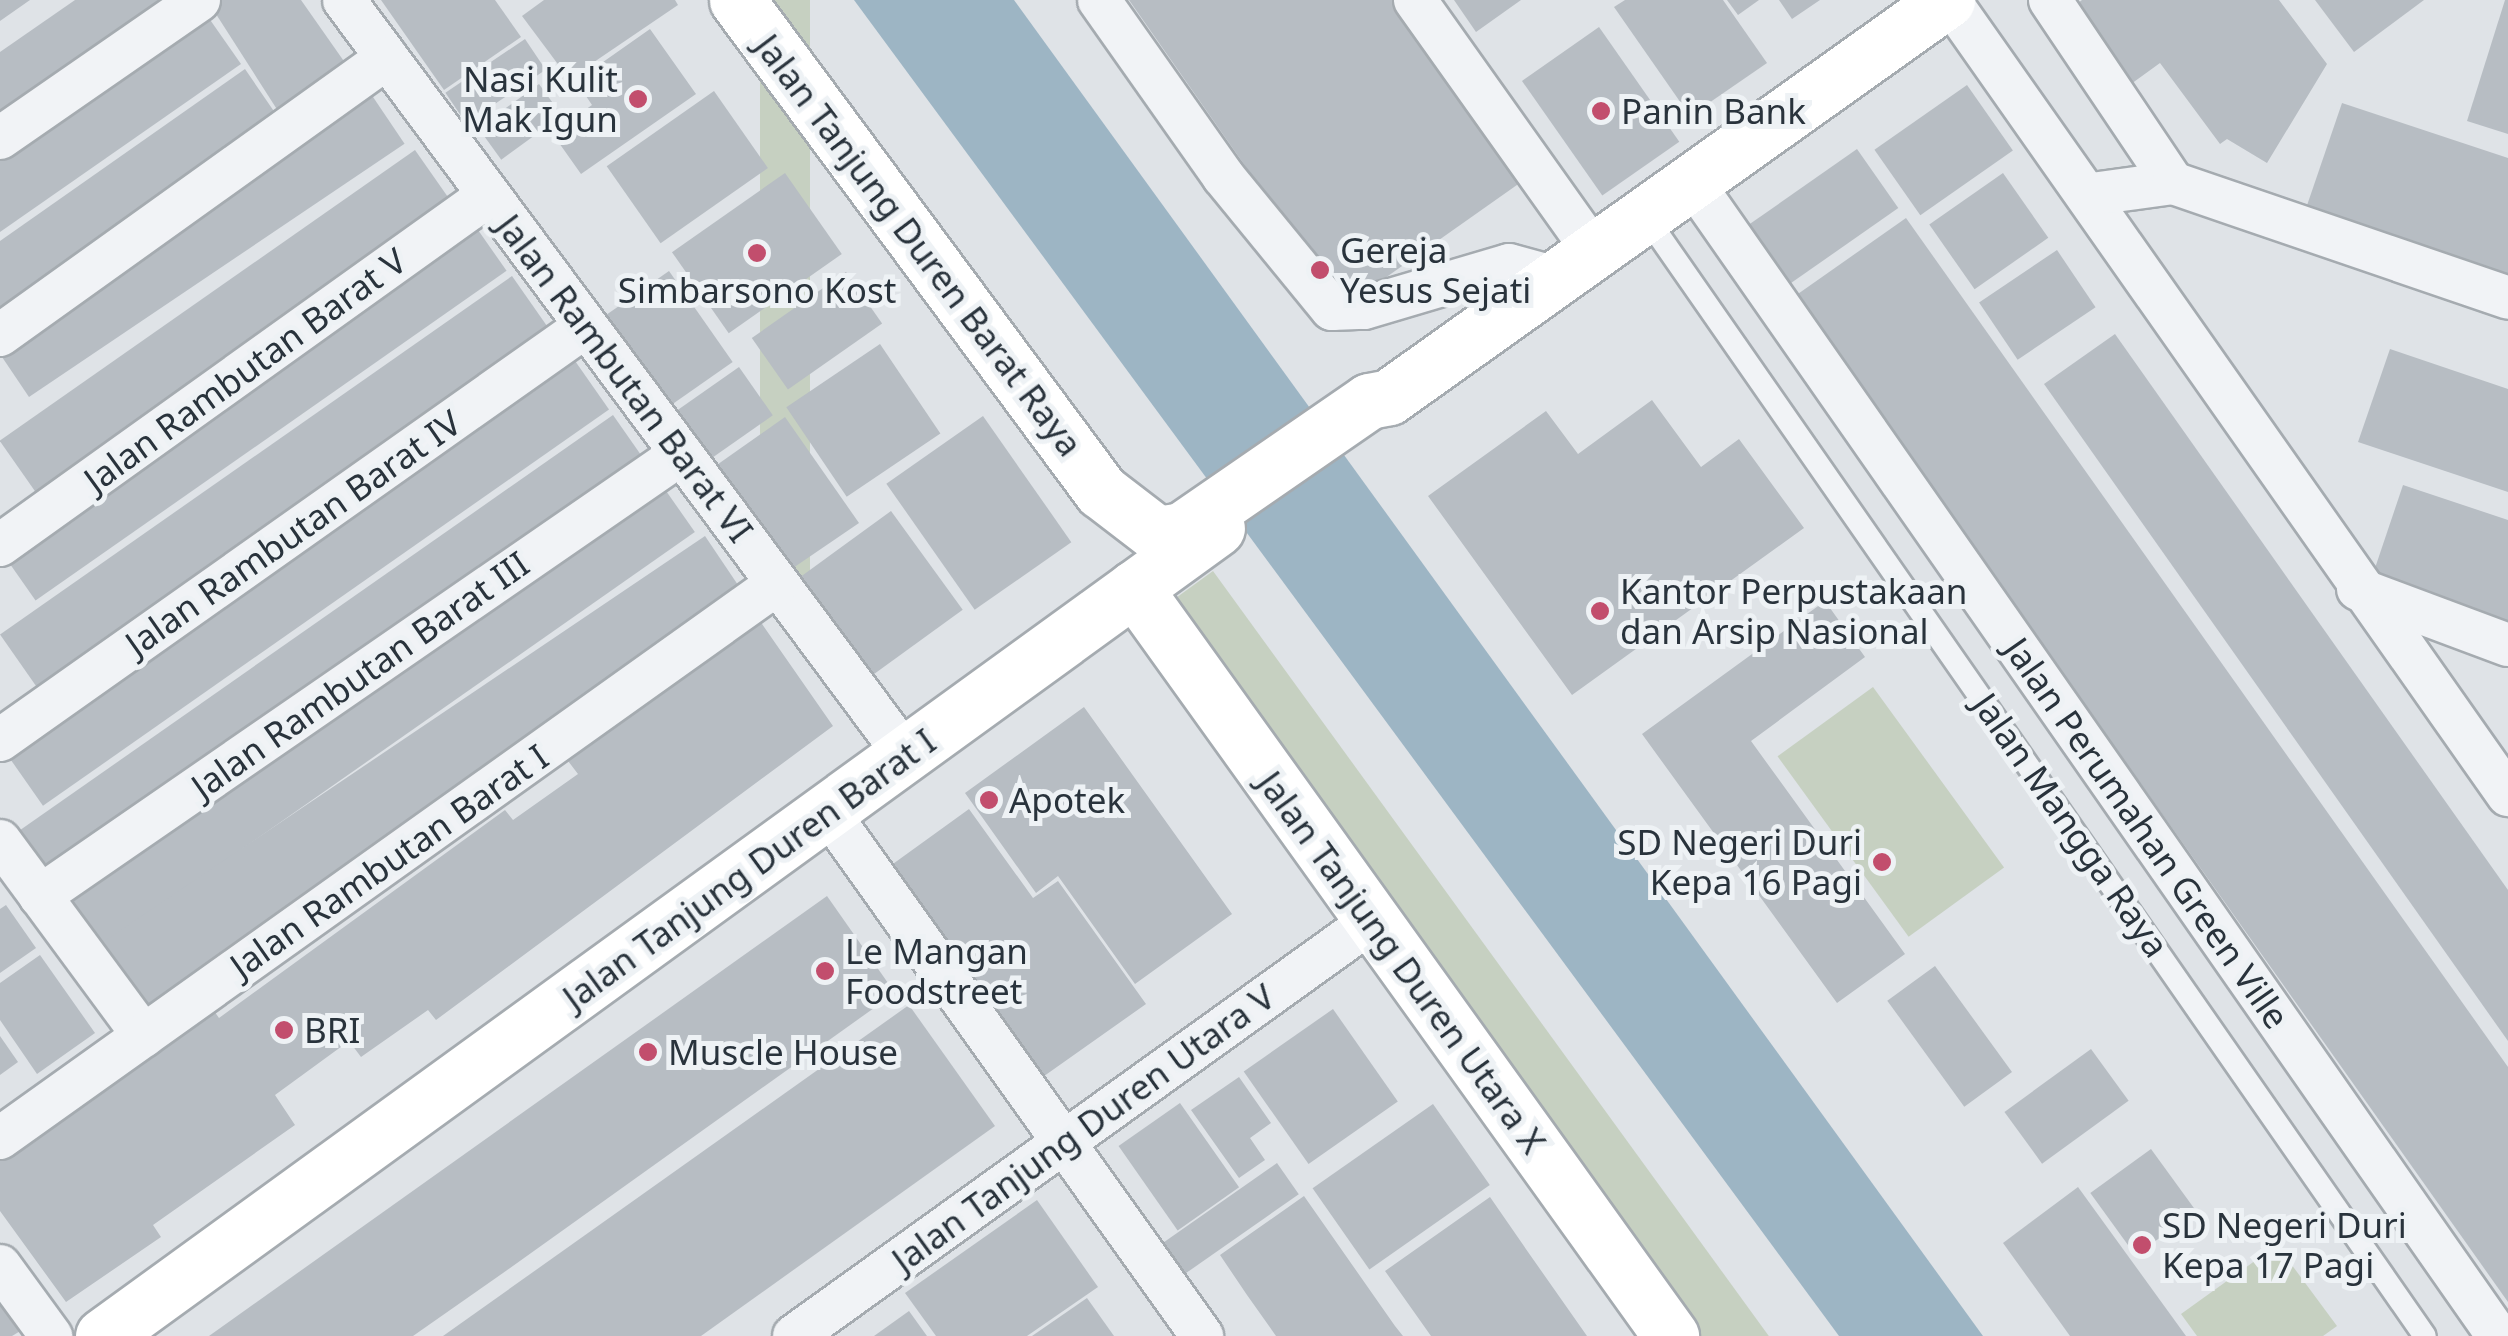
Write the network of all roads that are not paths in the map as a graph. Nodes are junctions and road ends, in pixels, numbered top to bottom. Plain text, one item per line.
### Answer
1 (199, 0) edge
2 (344, 0) edge
3 (737, 0) edge
4 (1099, 0) edge
5 (1414, 0) edge
6 (1948, 0) edge
7 (2050, 0) edge
8 (387, 58) junction
9 (0, 138) edge
10 (1693, 183) junction
11 (2173, 183) junction
12 (2092, 194) junction
13 (489, 196) junction
14 (1646, 217) junction
15 (1578, 266) junction
16 (2508, 298) edge
17 (586, 326) junction
18 (0, 335) edge
19 (681, 454) junction
20 (1101, 491) junction
21 (1189, 536) junction
22 (0, 545) edge
23 (778, 584) junction
24 (2358, 589) junction
25 (1121, 598) junction
26 (2508, 645) edge
27 (0, 740) edge
28 (906, 756) junction
29 (2508, 795) edge
30 (828, 812) junction
31 (0, 841) edge
32 (40, 896) junction
33 (1372, 921) junction
34 (144, 1036) junction
35 (0, 1138) edge
36 (1061, 1143) junction
37 (0, 1266) edge
38 (52, 1336) edge
39 (103, 1336) edge
40 (794, 1336) edge
41 (1202, 1336) edge
42 (1671, 1336) edge
43 (2426, 1336) edge
44 (2498, 1336) edge

1 - 9 street
2 - 8 street, Jalan Rambutan Barat VI
3 - 20 street, Jalan Tanjung Duren Barat Raya
4 - 15 street
5 - 15 street
6 - 10 street, Jalan Tanjung Duren Barat I
6 - 12 street
7 - 11 street
8 - 13 street, Jalan Rambutan Barat VI
8 - 18 street
10 - 14 street, Jalan Tanjung Duren Barat I
10 - 44 street, Jalan Perumahan Green Ville
11 - 12 street
11 - 16 street
12 - 24 street
13 - 17 street, Jalan Rambutan Barat VI
13 - 22 street, Jalan Rambutan Barat V
14 - 15 street, Jalan Tanjung Duren Barat I
14 - 43 lane, Jalan Mangga Raya
15 - 21 street, Jalan Tanjung Duren Barat I
17 - 19 street, Jalan Rambutan Barat VI
17 - 27 street, Jalan Rambutan Barat IV
19 - 23 street, Jalan Rambutan Barat VI
19 - 32 street, Jalan Rambutan Barat III
20 - 21 street, Jalan Tanjung Duren Barat Raya
20 - 25 street, Jalan Tanjung Duren Barat Raya
21 - 25 street, Jalan Tanjung Duren Barat I
23 - 28 street, Jalan Rambutan Barat VI
23 - 34 street, Jalan Rambutan Barat I
24 - 26 street
24 - 29 street
25 - 28 street, Jalan Tanjung Duren Barat I
25 - 33 street, Jalan Tanjung Duren Utara X
28 - 30 street, Jalan Tanjung Duren Barat I
30 - 36 street
30 - 39 street, Jalan Tanjung Duren Barat I
31 - 32 street
32 - 34 street
33 - 36 street, Jalan Tanjung Duren Utara V
33 - 42 street, Jalan Tanjung Duren Utara X
34 - 35 street, Jalan Rambutan Barat I
36 - 40 street, Jalan Tanjung Duren Utara V
36 - 41 street
37 - 38 street

